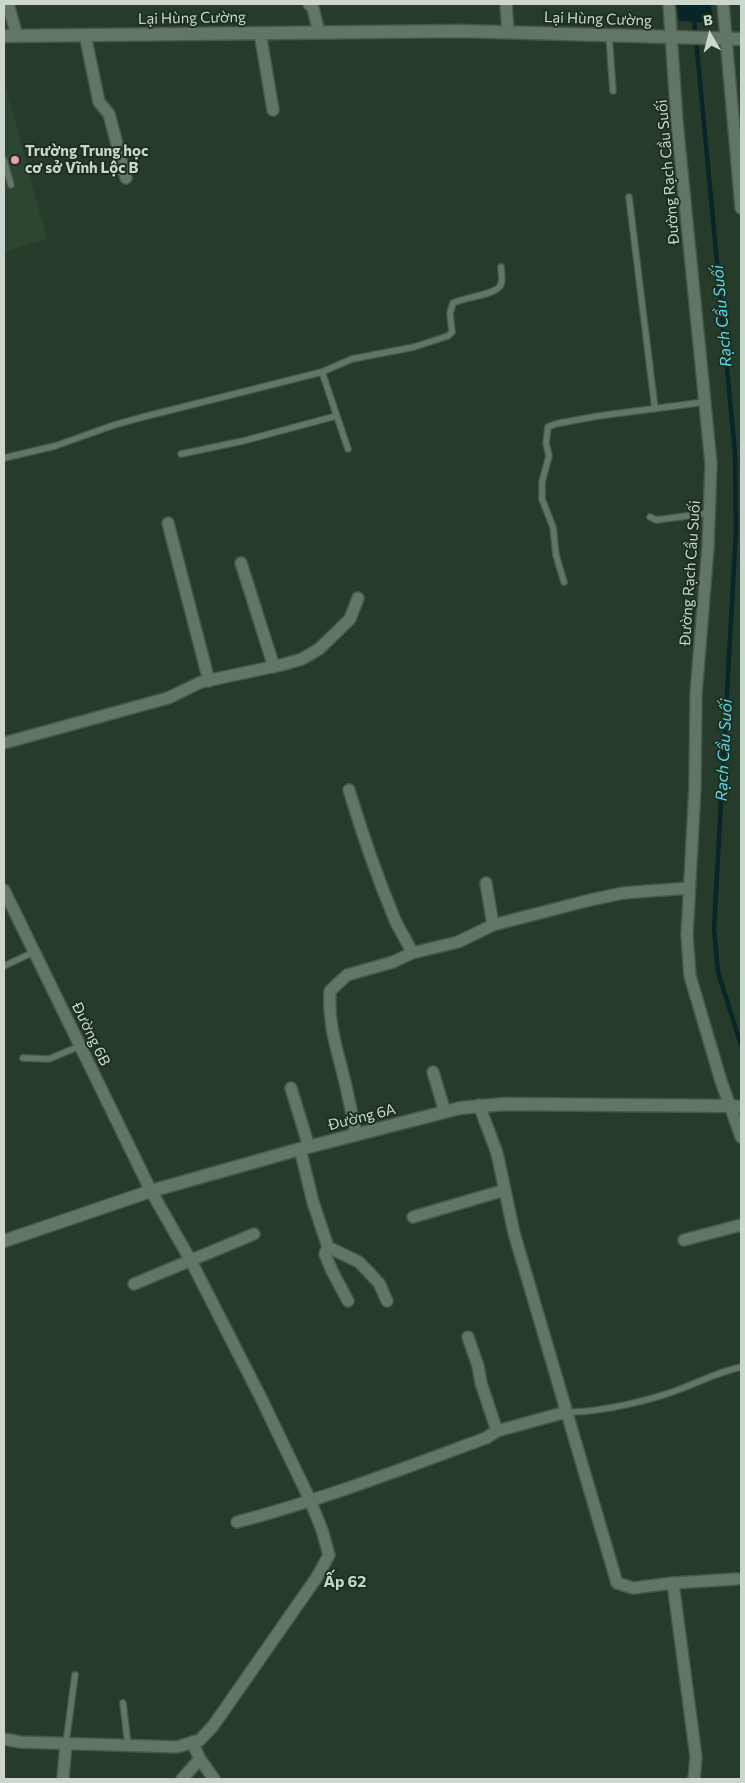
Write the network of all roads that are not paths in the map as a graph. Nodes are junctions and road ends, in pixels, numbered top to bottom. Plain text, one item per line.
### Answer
1 (8, 4) edge
2 (309, 4) edge
3 (506, 4) edge
4 (669, 4) edge
5 (723, 4) edge
6 (319, 32) junction
7 (508, 32) junction
8 (260, 33) junction
9 (85, 35) junction
10 (4, 36) edge
11 (18, 36) junction
12 (610, 36) junction
13 (674, 38) junction
14 (723, 38) junction
15 (741, 39) edge
16 (614, 91) dead end
17 (273, 110) dead end
18 (4, 160) edge
19 (126, 178) dead end
20 (11, 185) dead end
21 (629, 197) dead end
22 (741, 208) edge
23 (501, 267) dead end
24 (322, 372) junction
25 (705, 402) junction
26 (654, 408) junction
27 (336, 416) junction
28 (348, 450) dead end
29 (181, 454) dead end
30 (4, 458) edge
31 (709, 513) junction
32 (650, 517) dead end
33 (168, 523) dead end
34 (241, 563) dead end
35 (564, 582) dead end
36 (358, 598) dead end
37 (274, 666) junction
38 (209, 681) junction
39 (4, 742) edge
40 (348, 790) dead end
41 (486, 883) dead end
42 (689, 888) junction
43 (4, 890) edge
44 (493, 925) junction
45 (34, 952) junction
46 (412, 953) junction
47 (4, 966) edge
48 (80, 1046) junction
49 (23, 1058) dead end
50 (433, 1072) dead end
51 (292, 1088) dead end
52 (479, 1105) junction
53 (736, 1106) edge
54 (444, 1112) junction
55 (356, 1135) junction
56 (741, 1137) edge
57 (304, 1148) junction
58 (506, 1190) junction
59 (151, 1191) junction
60 (413, 1216) dead end
61 (741, 1224) edge
62 (254, 1234) dead end
63 (684, 1240) dead end
64 (4, 1241) edge
65 (328, 1247) junction
66 (191, 1261) junction
67 (134, 1284) dead end
68 (387, 1301) dead end
69 (348, 1302) dead end
70 (468, 1337) dead end
71 (741, 1367) edge
72 (566, 1412) junction
73 (497, 1432) junction
74 (310, 1500) junction
75 (237, 1522) dead end
76 (737, 1580) dead end
77 (673, 1583) junction
78 (75, 1675) dead end
79 (123, 1703) dead end
80 (4, 1739) edge
81 (192, 1742) junction
82 (66, 1743) junction
83 (128, 1746) junction
84 (200, 1759) junction
85 (63, 1779) edge
86 (182, 1779) edge
87 (214, 1779) edge
88 (694, 1779) edge

1 - 11 street
2 - 6 street
3 - 7 street
4 - 13 street, Đường Rạch Cầu Suối
5 - 14 street
6 - 7 street, Lại Hùng Cường
6 - 8 street, Lại Hùng Cường
7 - 12 street, Lại Hùng Cường
8 - 9 street, Lại Hùng Cường
8 - 17 street
9 - 11 street, Lại Hùng Cường
9 - 19 street
10 - 11 street, Lại Hùng Cường
12 - 13 street, Lại Hùng Cường
12 - 16 lane
13 - 14 street, Lại Hùng Cường
13 - 25 street, Đường Rạch Cầu Suối
14 - 15 street, Lại Hùng Cường
14 - 22 street
18 - 20 lane
21 - 26 lane
23 - 24 lane
24 - 27 lane
24 - 30 lane
25 - 26 lane
25 - 31 street, Đường Rạch Cầu Suối
26 - 35 lane
27 - 28 lane
27 - 29 lane
31 - 32 lane
31 - 42 street, Đường Rạch Cầu Suối
33 - 38 street
34 - 37 street
36 - 37 street
37 - 38 street
38 - 39 street
40 - 46 street
41 - 44 street
42 - 44 street
42 - 53 street, Đường Rạch Cầu Suối
43 - 45 street, Đường 6B
44 - 46 street
45 - 47 lane
45 - 48 street, Đường 6B
46 - 55 street
48 - 49 lane
48 - 59 street, Đường 6B
50 - 54 street
51 - 57 street
52 - 53 street, Đường 6A
52 - 54 street, Đường 6A
52 - 58 street
53 - 56 street, Đường Rạch Cầu Suối
54 - 55 street, Đường 6A
55 - 57 street, Đường 6A
57 - 59 street, Đường 6A
57 - 65 street
58 - 60 street
58 - 72 street
59 - 64 street, Đường 6A
59 - 66 street, Đường 6B
61 - 63 street
62 - 66 street
65 - 68 street
65 - 69 street
66 - 67 street
66 - 74 street, Đường 6B
70 - 73 street
71 - 72 lane
72 - 73 street
72 - 77 street
73 - 74 street
74 - 75 street
74 - 81 street, Đường 6B
76 - 77 street
77 - 88 street
78 - 82 lane
79 - 83 lane
80 - 82 street
81 - 83 street
81 - 84 street
82 - 83 street
82 - 85 street
84 - 86 street
84 - 87 street

